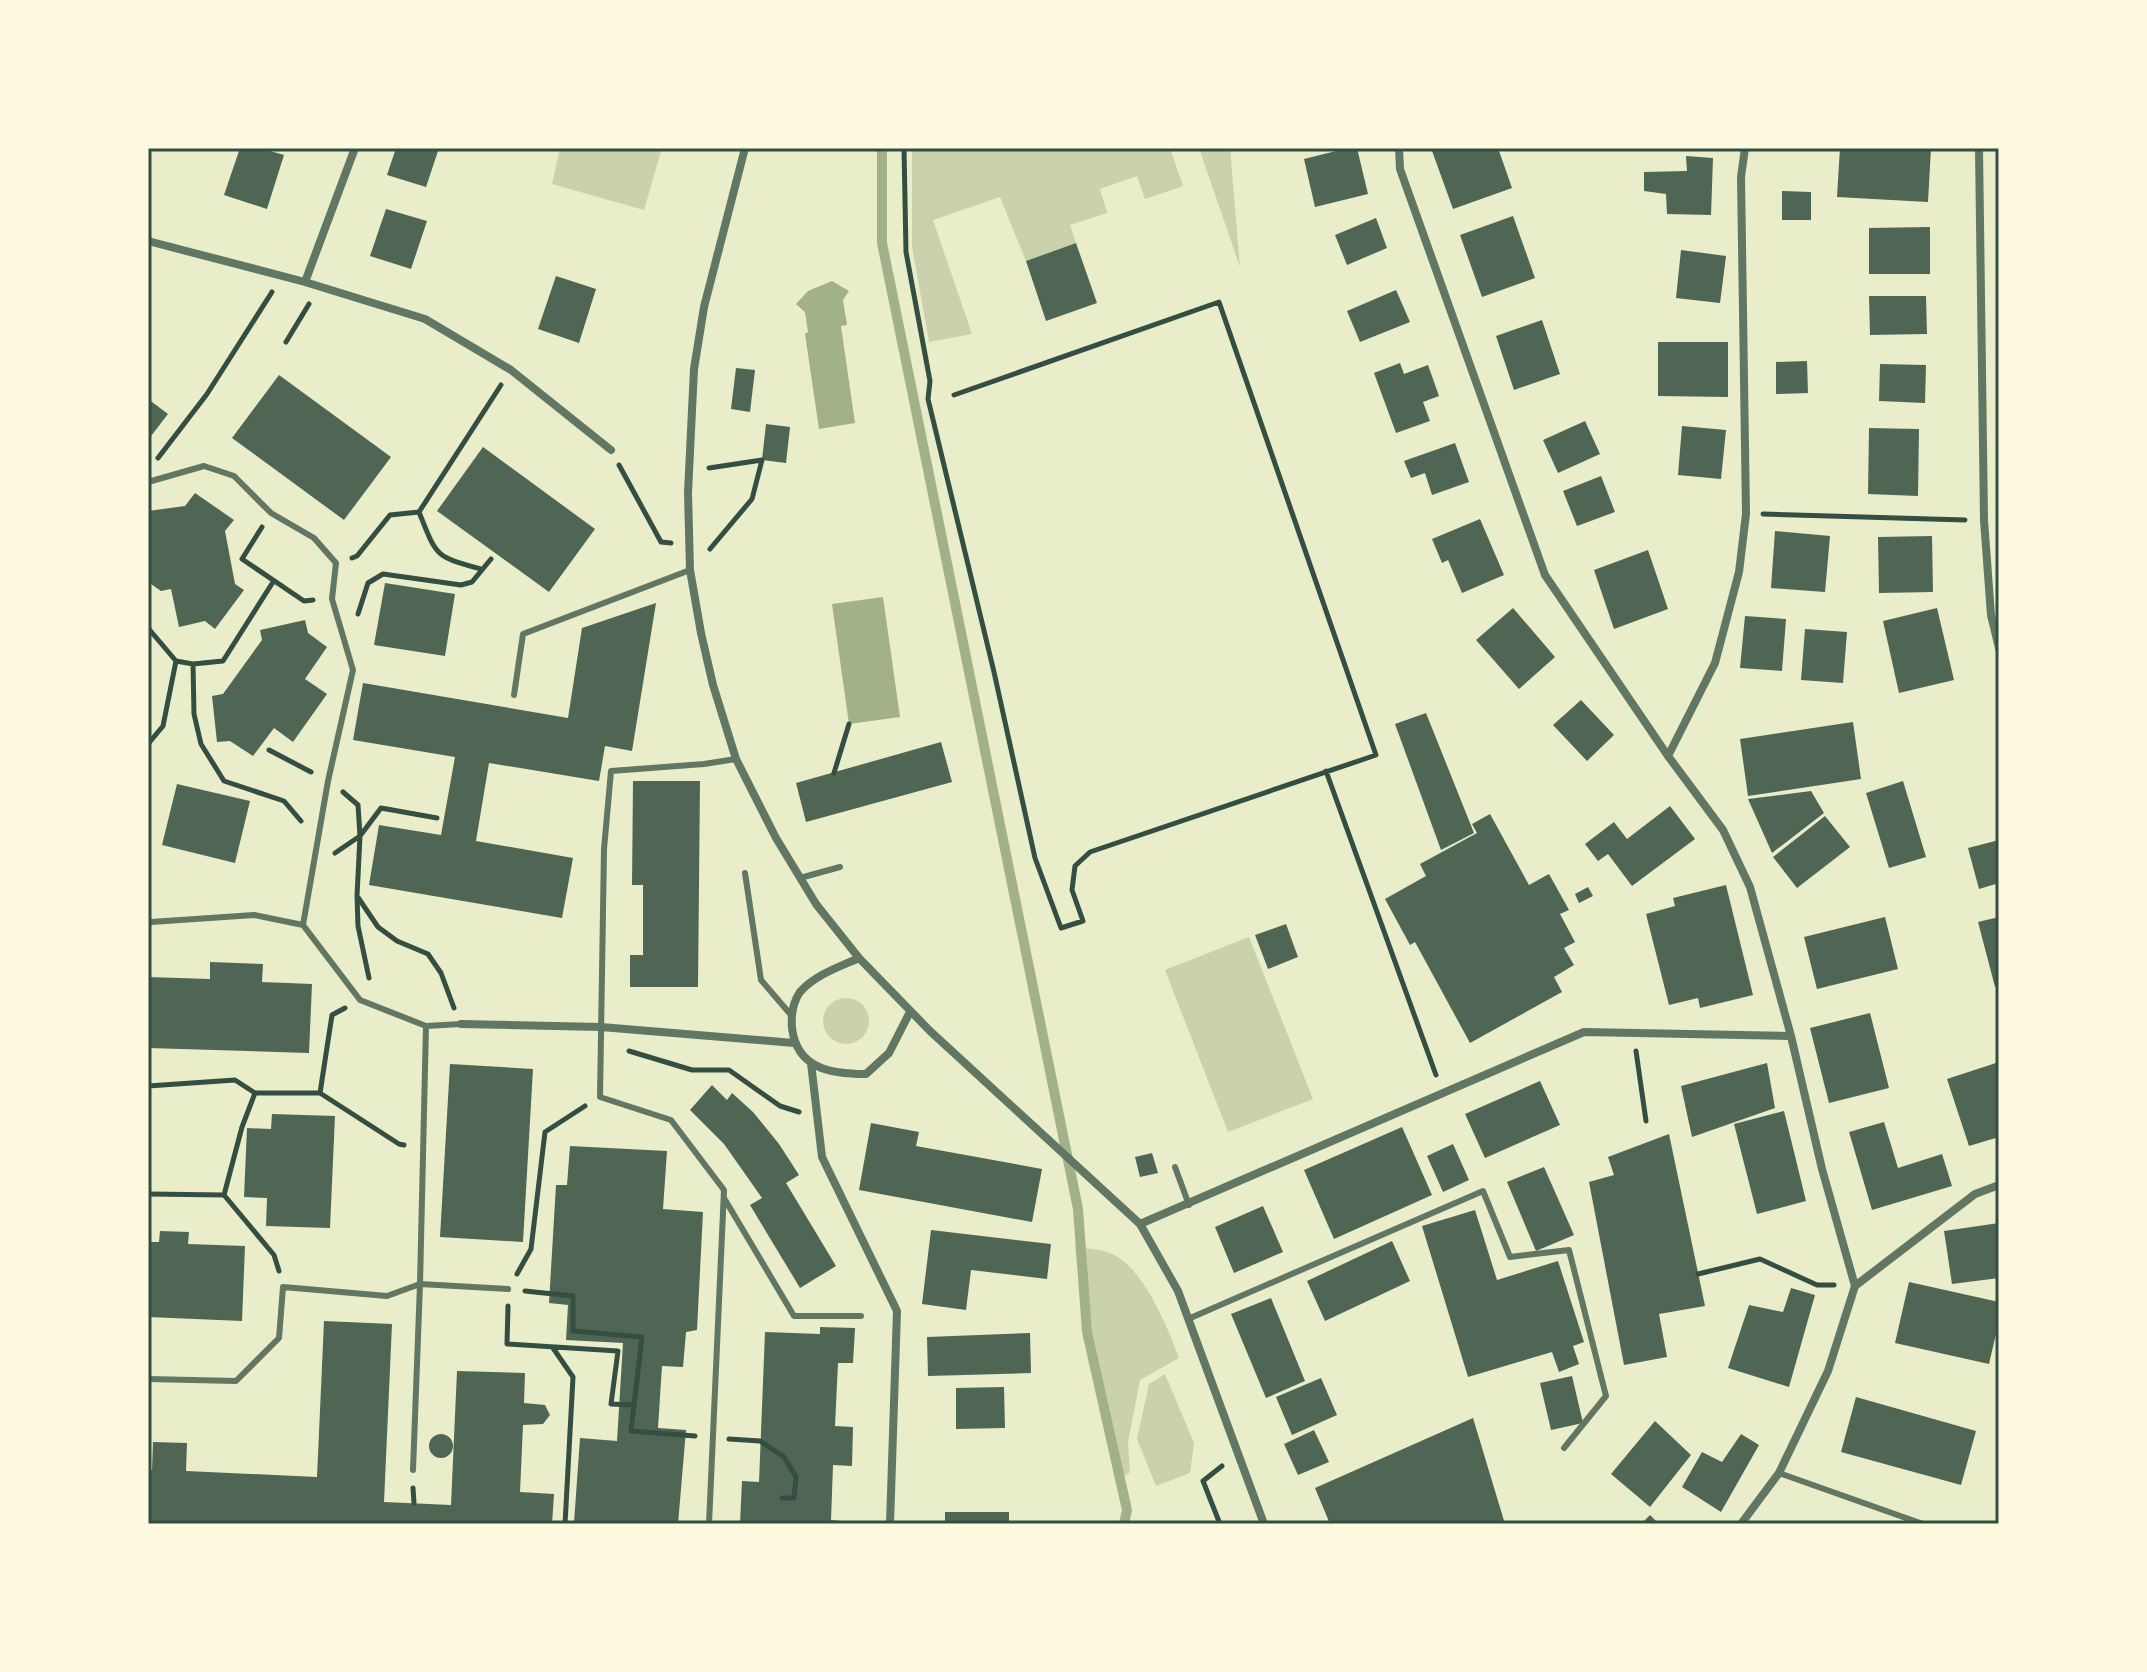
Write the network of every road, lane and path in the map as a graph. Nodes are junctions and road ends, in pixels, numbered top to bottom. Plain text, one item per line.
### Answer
1 (355, 148) edge
2 (745, 148) edge
3 (904, 148) edge
4 (1399, 148) edge
5 (1745, 148) edge
6 (1979, 148) edge
7 (148, 241) edge
8 (281, 277) junction
9 (305, 282) junction
10 (298, 323) dead end
11 (286, 342) dead end
12 (511, 370) junction
13 (954, 395) dead end
14 (611, 450) joint
15 (156, 460) dead end
16 (689, 472) junction
17 (148, 482) edge
18 (419, 512) junction
19 (271, 513) junction
20 (1746, 514) junction
21 (1984, 520) junction
22 (691, 543) junction
23 (491, 559) dead end
24 (336, 563) junction
25 (481, 569) junction
26 (690, 570) junction
27 (273, 582) junction
28 (332, 599) junction
29 (339, 623) junction
30 (148, 628) edge
31 (1999, 648) edge
32 (176, 661) junction
33 (193, 664) junction
34 (514, 695) dead end
35 (849, 724) dead end
36 (148, 744) edge
37 (269, 750) dead end
38 (1668, 756) junction
39 (736, 759) junction
40 (1326, 771) junction
41 (834, 773) dead end
42 (328, 781) junction
43 (437, 818) dead end
44 (360, 836) junction
45 (318, 839) junction
46 (314, 866) junction
47 (840, 867) dead end
48 (745, 873) dead end
49 (800, 878) junction
50 (357, 896) junction
51 (149, 921) edge
52 (303, 925) junction
53 (859, 958) junction
54 (360, 1000) junction
55 (910, 1012) junction
56 (791, 1015) junction
57 (461, 1024) junction
58 (426, 1026) junction
59 (601, 1027) junction
60 (1634, 1034) junction
61 (1791, 1036) junction
62 (794, 1043) junction
63 (811, 1063) junction
64 (148, 1086) edge
65 (255, 1093) junction
66 (320, 1093) junction
67 (1443, 1093) junction
68 (600, 1097) junction
69 (818, 1119) junction
70 (1646, 1121) dead end
71 (423, 1146) junction
72 (1175, 1167) dead end
73 (1999, 1185) edge
74 (148, 1194) edge
75 (224, 1195) junction
76 (724, 1198) junction
77 (1189, 1205) junction
78 (1140, 1224) junction
79 (1698, 1274) dead end
80 (420, 1284) junction
81 (1855, 1286) junction
82 (283, 1287) junction
83 (508, 1289) junction
84 (550, 1295) dead end
85 (861, 1316) dead end
86 (1188, 1319) junction
87 (552, 1347) junction
88 (148, 1379) edge
89 (634, 1405) junction
90 (631, 1431) dead end
91 (760, 1441) dead end
92 (1564, 1448) dead end
93 (1237, 1455) junction
94 (413, 1470) dead end
95 (1779, 1473) junction
96 (782, 1498) dead end
97 (565, 1524) edge
98 (709, 1524) edge
99 (890, 1524) edge
100 (1220, 1524) edge
101 (1264, 1524) edge
102 (1741, 1524) edge
103 (1923, 1524) edge

1 - 9 street
2 - 16 street
3 - 40 path
4 - 38 street
5 - 20 street
6 - 21 street
7 - 8 street
8 - 9 street
8 - 15 path
9 - 12 street
10 - 11 path
12 - 14 street
12 - 18 path
13 - 40 path
14 - 22 path
16 - 22 street
16 - 26 path
17 - 19 lane
18 - 24 path
18 - 25 path
19 - 24 lane
19 - 27 path
20 - 21 path
20 - 38 street
21 - 31 street
22 - 26 street
23 - 25 path
24 - 28 lane
25 - 29 path
26 - 34 lane
26 - 39 street
27 - 28 path
27 - 33 path
28 - 29 lane
29 - 42 lane
30 - 32 path
32 - 33 path
32 - 36 path
33 - 45 path
35 - 41 path
37 - 42 path
38 - 61 street
39 - 49 street
39 - 59 lane
40 - 67 path
42 - 44 path
42 - 45 lane
43 - 44 path
44 - 46 path
44 - 50 path
45 - 46 lane
46 - 52 lane
47 - 49 lane
48 - 56 lane
49 - 53 street
50 - 54 path
50 - 57 path
51 - 52 lane
52 - 54 lane
53 - 55 street
53 - 56 street
54 - 58 lane
54 - 66 path
55 - 63 street
55 - 78 street
56 - 62 street
57 - 58 lane
57 - 59 street
58 - 71 lane
59 - 62 street
59 - 68 lane
59 - 69 path
60 - 61 street
60 - 67 street
60 - 70 path
61 - 81 street
62 - 63 street
63 - 69 street
64 - 65 path
65 - 66 path
65 - 75 path
66 - 71 path
67 - 77 street
68 - 76 lane
68 - 83 path
69 - 99 street
71 - 80 lane
72 - 77 lane
73 - 81 street
74 - 75 path
75 - 82 path
76 - 85 lane
76 - 98 lane
77 - 78 street
78 - 86 street
79 - 81 path
80 - 82 lane
80 - 83 lane
80 - 94 lane
81 - 95 street
82 - 88 lane
83 - 87 path
84 - 89 path
86 - 92 lane
86 - 93 street
87 - 89 path
87 - 97 path
89 - 90 path
91 - 96 path
93 - 100 path
93 - 101 street
95 - 102 street
95 - 103 lane

